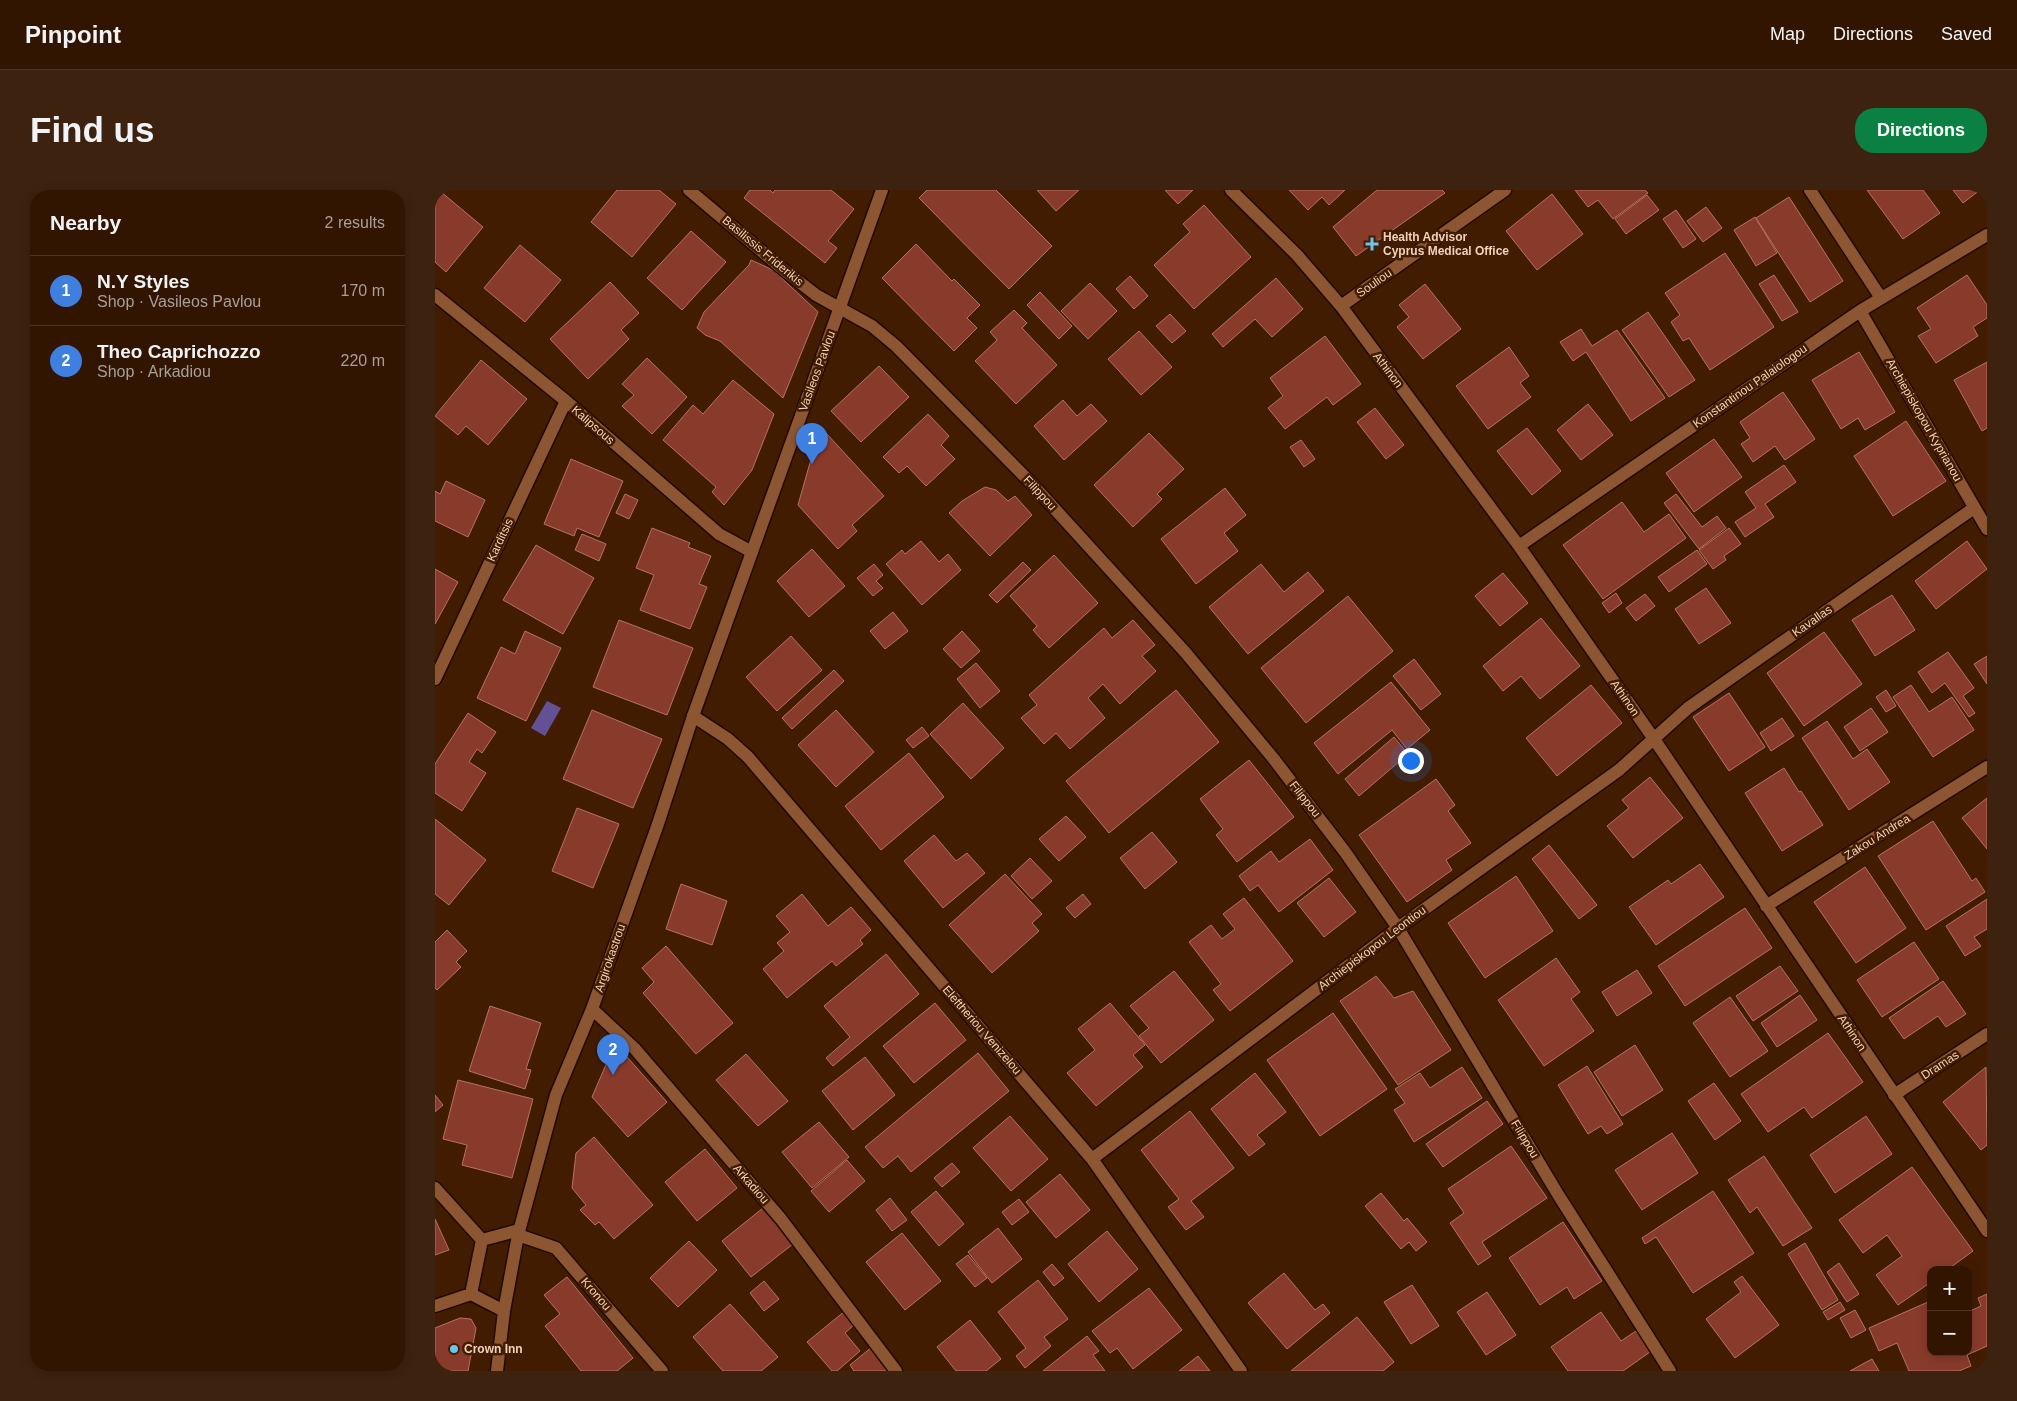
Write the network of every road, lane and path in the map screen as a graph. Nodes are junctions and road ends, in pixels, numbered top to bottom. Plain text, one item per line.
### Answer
1 (689, 190) edge
2 (882, 190) edge
3 (1231, 190) edge
4 (1505, 190) edge
5 (1810, 190) edge
6 (1987, 235) edge
7 (435, 294) edge
8 (1881, 298) junction
9 (1341, 306) junction
10 (840, 308) junction
11 (1860, 311) junction
12 (566, 402) junction
13 (1974, 508) junction
14 (1987, 529) edge
15 (1519, 546) junction
16 (752, 552) junction
17 (435, 680) edge
18 (693, 716) junction
19 (1654, 739) junction
20 (1987, 767) edge
21 (1767, 906) junction
22 (1398, 928) junction
23 (592, 1009) junction
24 (1987, 1034) edge
25 (1894, 1095) junction
26 (1092, 1159) junction
27 (435, 1188) edge
28 (1987, 1231) edge
29 (518, 1233) junction
30 (482, 1240) junction
31 (471, 1294) junction
32 (435, 1306) edge
33 (504, 1311) junction
34 (497, 1371) edge
35 (662, 1371) edge
36 (896, 1371) edge
37 (1241, 1371) edge
38 (1670, 1371) edge

1 - 10 street, Basilissis Friderikis
2 - 10 street, Vasileos Pavlou
3 - 9 street, Athinon
4 - 9 street, Souliou
5 - 8 street
6 - 8 street, Konstantinou Palaiologou
7 - 12 street, Kalipsous
8 - 11 street, Konstantinou Palaiologou
9 - 15 street, Athinon
10 - 16 street, Vasileos Pavlou
10 - 22 street, Filippou
11 - 13 street, Archiepiskopou Kyprianou
11 - 15 street, Konstantinou Palaiologou
12 - 16 street, Kalipsous
12 - 17 street, Karditsis
13 - 14 street, Archiepiskopou Kyprianou
13 - 19 street, Kavallas
15 - 19 street, Athinon
16 - 18 street, Argirokastrou
18 - 23 street, Argirokastrou
18 - 26 street, Eleftheriou Venizelou
19 - 21 street, Athinon
19 - 22 street, Archiepiskopou Leontiou
20 - 21 street, Zakou Andrea
21 - 25 street, Athinon
22 - 26 street, Archiepiskopou Leontiou
22 - 38 street, Filippou
23 - 29 street, Argirokastrou
23 - 36 street, Arkadiou
24 - 25 street, Dramas
25 - 28 street, Athinon
26 - 37 street, Eleftheriou Venizelou
27 - 30 street
29 - 30 street
29 - 33 street, Argirokastrou
29 - 35 street, Kronou
30 - 31 street
31 - 32 street
31 - 33 street
33 - 34 street, Argirokastrou

